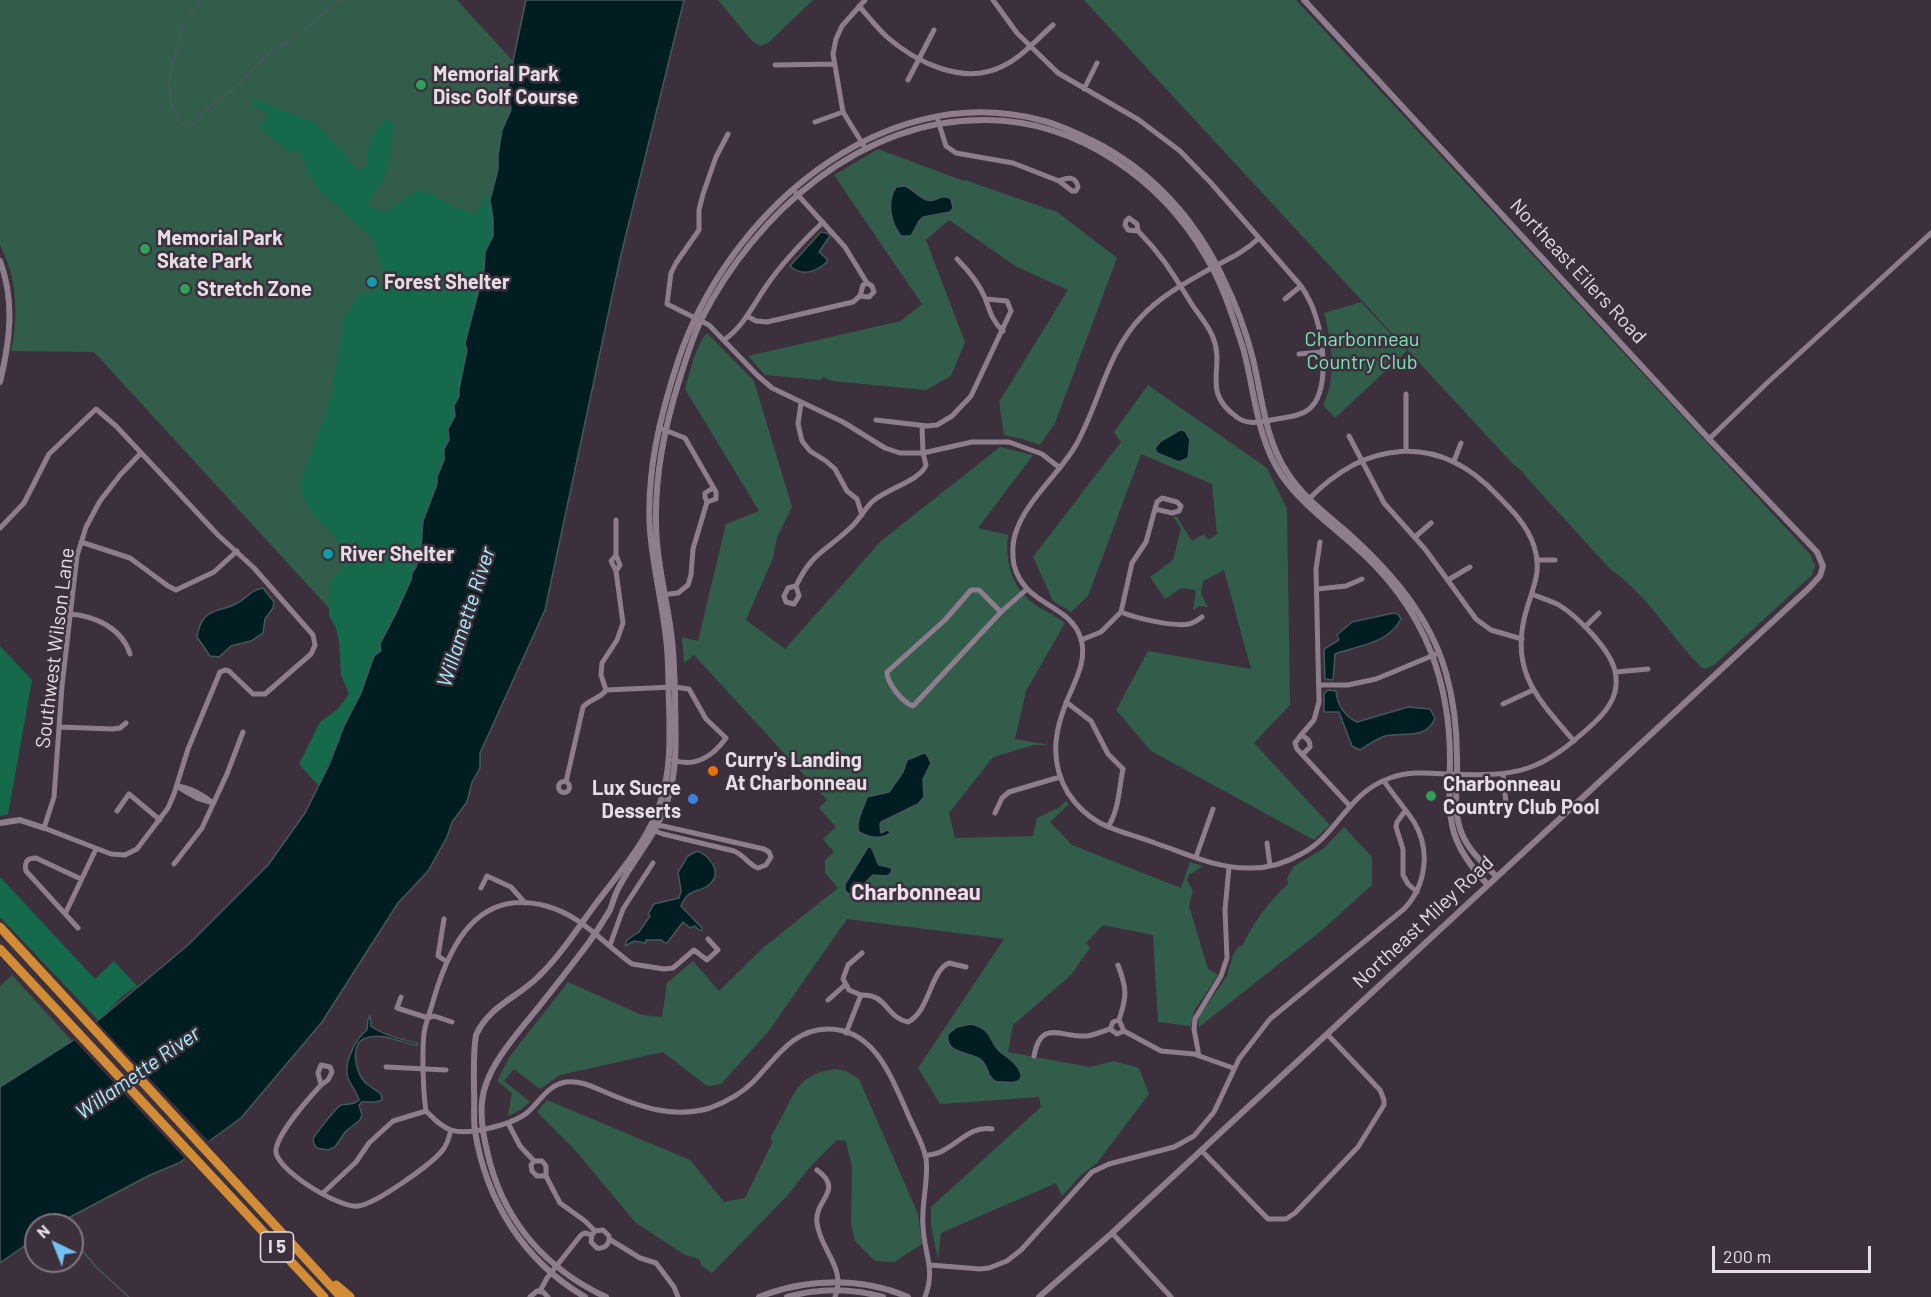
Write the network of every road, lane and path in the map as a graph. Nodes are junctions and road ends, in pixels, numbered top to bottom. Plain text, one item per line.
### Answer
1 (865, 0) edge
2 (993, 0) edge
3 (1304, 0) edge
4 (859, 6) junction
5 (1053, 26) dead end
6 (934, 30) dead end
7 (1029, 46) junction
8 (919, 60) junction
9 (1097, 63) dead end
10 (834, 64) junction
11 (775, 65) dead end
12 (908, 80) dead end
13 (1084, 89) junction
14 (843, 112) junction
15 (937, 120) junction
16 (814, 122) dead end
17 (728, 134) dead end
18 (860, 142) junction
19 (866, 148) junction
20 (1059, 181) dead end
21 (793, 190) junction
22 (798, 195) junction
23 (823, 222) junction
24 (1138, 231) dead end
25 (1931, 233) edge
26 (1258, 239) junction
27 (957, 259) dead end
28 (0, 261) edge
29 (1215, 267) junction
30 (867, 283) junction
31 (1182, 285) junction
32 (1301, 286) junction
33 (860, 296) junction
34 (986, 299) junction
35 (1285, 299) dead end
36 (747, 316) junction
37 (698, 318) junction
38 (1003, 331) junction
39 (724, 340) junction
40 (1322, 352) junction
41 (1299, 354) dead end
42 (0, 382) edge
43 (1406, 394) dead end
44 (801, 403) junction
45 (876, 420) dead end
46 (1263, 422) junction
47 (922, 426) junction
48 (662, 429) junction
49 (1349, 436) dead end
50 (1709, 439) junction
51 (1461, 443) dead end
52 (1406, 451) junction
53 (141, 453) junction
54 (923, 453) junction
55 (1361, 461) junction
56 (1454, 461) junction
57 (1060, 468) junction
58 (712, 488) junction
59 (857, 499) junction
60 (872, 501) junction
61 (1307, 501) junction
62 (707, 502) junction
63 (1155, 509) dead end
64 (862, 515) junction
65 (616, 520) dead end
66 (1431, 523) dead end
67 (0, 528) edge
68 (1415, 537) junction
69 (81, 542) junction
70 (1320, 542) dead end
71 (237, 551) junction
72 (1538, 560) junction
73 (1555, 560) dead end
74 (1823, 566) joint
75 (1470, 567) dead end
76 (1362, 579) dead end
77 (1448, 580) junction
78 (795, 586) dead end
79 (1027, 589) junction
80 (1317, 589) junction
81 (1532, 594) junction
82 (662, 595) junction
83 (1001, 612) junction
84 (1121, 612) junction
85 (1599, 613) dead end
86 (70, 614) junction
87 (1202, 617) dead end
88 (1585, 627) junction
89 (1522, 639) junction
90 (1081, 640) junction
91 (130, 654) dead end
92 (1436, 654) junction
93 (1648, 669) dead end
94 (1616, 672) junction
95 (1319, 686) junction
96 (671, 688) junction
97 (606, 690) junction
98 (1533, 690) junction
99 (1066, 702) junction
100 (1503, 704) dead end
101 (126, 723) dead end
102 (59, 727) junction
103 (243, 732) dead end
104 (1301, 735) junction
105 (1574, 741) junction
106 (1302, 754) junction
107 (672, 760) junction
108 (1453, 774) junction
109 (1503, 774) junction
110 (1060, 777) junction
111 (1384, 781) junction
112 (566, 782) dead end
113 (177, 786) junction
114 (213, 803) junction
115 (1506, 803) dead end
116 (1349, 805) junction
117 (1213, 809) dead end
118 (117, 811) dead end
119 (1405, 811) junction
120 (995, 813) dead end
121 (160, 820) junction
122 (0, 823) edge
123 (1108, 826) junction
124 (44, 828) junction
125 (654, 828) junction
126 (1267, 843) dead end
127 (96, 849) junction
128 (1196, 857) junction
129 (653, 863) dead end
130 (174, 864) dead end
131 (1270, 866) junction
132 (1229, 867) junction
133 (1496, 876) junction
134 (81, 879) junction
135 (1486, 884) junction
136 (481, 888) dead end
137 (1417, 892) junction
138 (525, 903) junction
139 (66, 912) junction
140 (444, 919) dead end
141 (582, 923) junction
142 (0, 927) edge
143 (78, 928) dead end
144 (595, 933) junction
145 (708, 939) dead end
146 (610, 945) junction
147 (0, 949) edge
148 (862, 953) dead end
149 (446, 961) junction
150 (1118, 965) dead end
151 (966, 967) dead end
152 (845, 984) junction
153 (861, 995) junction
154 (401, 997) dead end
155 (828, 1000) dead end
156 (428, 1018) junction
157 (1119, 1020) junction
158 (452, 1022) dead end
159 (1110, 1029) junction
160 (1124, 1031) junction
161 (846, 1033) junction
162 (1327, 1034) junction
163 (1034, 1056) dead end
164 (1199, 1056) junction
165 (386, 1067) dead end
166 (424, 1068) junction
167 (1233, 1068) junction
168 (446, 1070) dead end
169 (321, 1085) dead end
170 (426, 1111) junction
171 (508, 1123) junction
172 (479, 1129) junction
173 (993, 1129) dead end
174 (451, 1130) junction
175 (1202, 1150) junction
176 (926, 1156) junction
177 (534, 1161) junction
178 (817, 1170) dead end
179 (546, 1176) junction
180 (323, 1193) junction
181 (594, 1233) junction
182 (1112, 1233) junction
183 (609, 1239) junction
184 (930, 1264) junction
185 (556, 1267) junction
186 (316, 1268) junction
187 (551, 1273) junction
188 (838, 1282) junction
189 (540, 1291) junction
190 (840, 1293) edge
191 (323, 1296) edge
192 (341, 1297) edge
193 (350, 1297) edge
194 (530, 1297) edge
195 (548, 1297) edge
196 (585, 1297) edge
197 (606, 1297) edge
198 (678, 1297) edge
199 (759, 1297) edge
200 (787, 1297) edge
201 (835, 1297) edge
202 (883, 1297) edge
203 (908, 1297) edge
204 (925, 1297) edge
205 (1039, 1297) edge
206 (1171, 1297) edge

1 - 4 street
2 - 7 street
3 - 50 street, Northeast Eilers Road
4 - 8 street
4 - 10 street
5 - 7 street
6 - 8 street
7 - 8 street
7 - 13 street
8 - 12 street
9 - 13 street
10 - 11 street
10 - 14 street
13 - 26 street
14 - 16 street
14 - 18 street
15 - 18 street
15 - 19 street
15 - 20 street
15 - 29 street
17 - 37 street
18 - 19 street
18 - 21 street
19 - 22 street
21 - 22 street
21 - 37 street
22 - 23 street
22 - 37 street
23 - 30 street
23 - 36 street
24 - 31 street
25 - 50 street
26 - 29 street
26 - 32 street
27 - 34 street
28 - 42 street
29 - 31 street
29 - 46 street
30 - 33 street
30 - 33 street
31 - 46 street
31 - 57 street
32 - 35 street
32 - 40 street
33 - 36 street
34 - 38 street
34 - 38 street
36 - 39 street
37 - 39 street
37 - 48 street
38 - 47 street
39 - 44 street
40 - 41 street
40 - 46 street
43 - 52 street
44 - 54 street
44 - 59 street
45 - 47 street
46 - 61 street
47 - 54 street
48 - 58 street
48 - 82 street
49 - 55 street
50 - 74 street, Northeast Eilers Road
51 - 56 street
52 - 55 street
52 - 56 street
53 - 67 street
53 - 69 street, Southwest Wilson Lane
53 - 71 street
54 - 57 street
54 - 60 street
55 - 61 street
55 - 68 street
56 - 72 street
57 - 79 street
58 - 62 street
58 - 62 street
59 - 60 street
59 - 64 street
60 - 64 street
61 - 92 street
62 - 82 street
63 - 84 street
64 - 78 street
65 - 97 street
66 - 68 street
68 - 77 street
69 - 71 street
69 - 86 street, Southwest Wilson Lane
70 - 80 street
71 - 113 street
72 - 73 street
72 - 81 street
74 - 133 street, Northeast Miley Road
75 - 77 street
76 - 80 street
77 - 89 street
79 - 83 street
79 - 90 street
80 - 95 street
81 - 88 street
81 - 89 street
82 - 96 street
83 - 83 street
84 - 87 street
84 - 90 street
85 - 88 street
86 - 91 street
86 - 102 street, Southwest Wilson Lane
88 - 94 street
89 - 98 street
90 - 99 street
92 - 95 street
92 - 108 street
93 - 94 street
94 - 105 street
95 - 104 street
96 - 97 street
96 - 107 street
96 - 107 street
97 - 112 street
98 - 100 street
98 - 105 street
99 - 110 street
99 - 123 street
101 - 102 street
102 - 124 street, Southwest Wilson Lane
103 - 114 street
104 - 106 street
104 - 106 street
105 - 109 street
106 - 116 street
107 - 125 street
108 - 109 street
108 - 111 street
108 - 133 street
108 - 135 street
109 - 115 street
110 - 120 street
110 - 123 street
111 - 116 street
111 - 119 street
113 - 114 street
113 - 121 street
114 - 130 street
116 - 131 street
117 - 128 street
118 - 121 street
119 - 137 street
119 - 137 street
121 - 127 street
122 - 124 street
123 - 128 street
124 - 127 street
125 - 125 street
125 - 141 street
125 - 144 street
126 - 131 street
127 - 134 street
128 - 132 street
129 - 146 street
131 - 132 street
132 - 164 street
133 - 135 street, Northeast Miley Road
134 - 139 street
134 - 139 street
135 - 162 street, Northeast Miley Road
136 - 138 street
137 - 167 street
138 - 141 street
138 - 149 street
139 - 143 street
140 - 149 street
141 - 144 street
141 - 172 street
142 - 186 highway, I 5
144 - 146 street
144 - 172 street
145 - 146 street
147 - 191 highway, I 5
148 - 152 street
149 - 156 street
150 - 157 street
151 - 153 street
152 - 153 street
152 - 155 street
153 - 161 street
154 - 156 street
156 - 158 street
156 - 166 street
157 - 159 street
157 - 160 street
159 - 160 street
159 - 163 street
160 - 164 street
161 - 171 street
161 - 176 street
162 - 175 street, Northeast Miley Road
162 - 175 street
164 - 167 street
165 - 166 street
166 - 168 street
166 - 170 street
167 - 184 street
169 - 180 street
170 - 174 street
170 - 180 street
171 - 172 street
171 - 177 street
172 - 174 street
172 - 185 street
172 - 187 street
173 - 176 street
174 - 180 street
175 - 182 street, Northeast Miley Road
176 - 184 street
177 - 179 street
177 - 179 street
178 - 188 street
179 - 181 street
181 - 183 street
181 - 183 street
181 - 185 street
182 - 205 street, Northeast Miley Road
182 - 206 street
183 - 198 street
184 - 204 street
185 - 187 street
185 - 197 street
186 - 192 highway, I 5
186 - 193 highway, I 5
187 - 189 street
187 - 196 street
188 - 190 street
188 - 199 street
188 - 203 street
189 - 194 street
189 - 195 street
190 - 200 street
190 - 201 street
190 - 202 street

